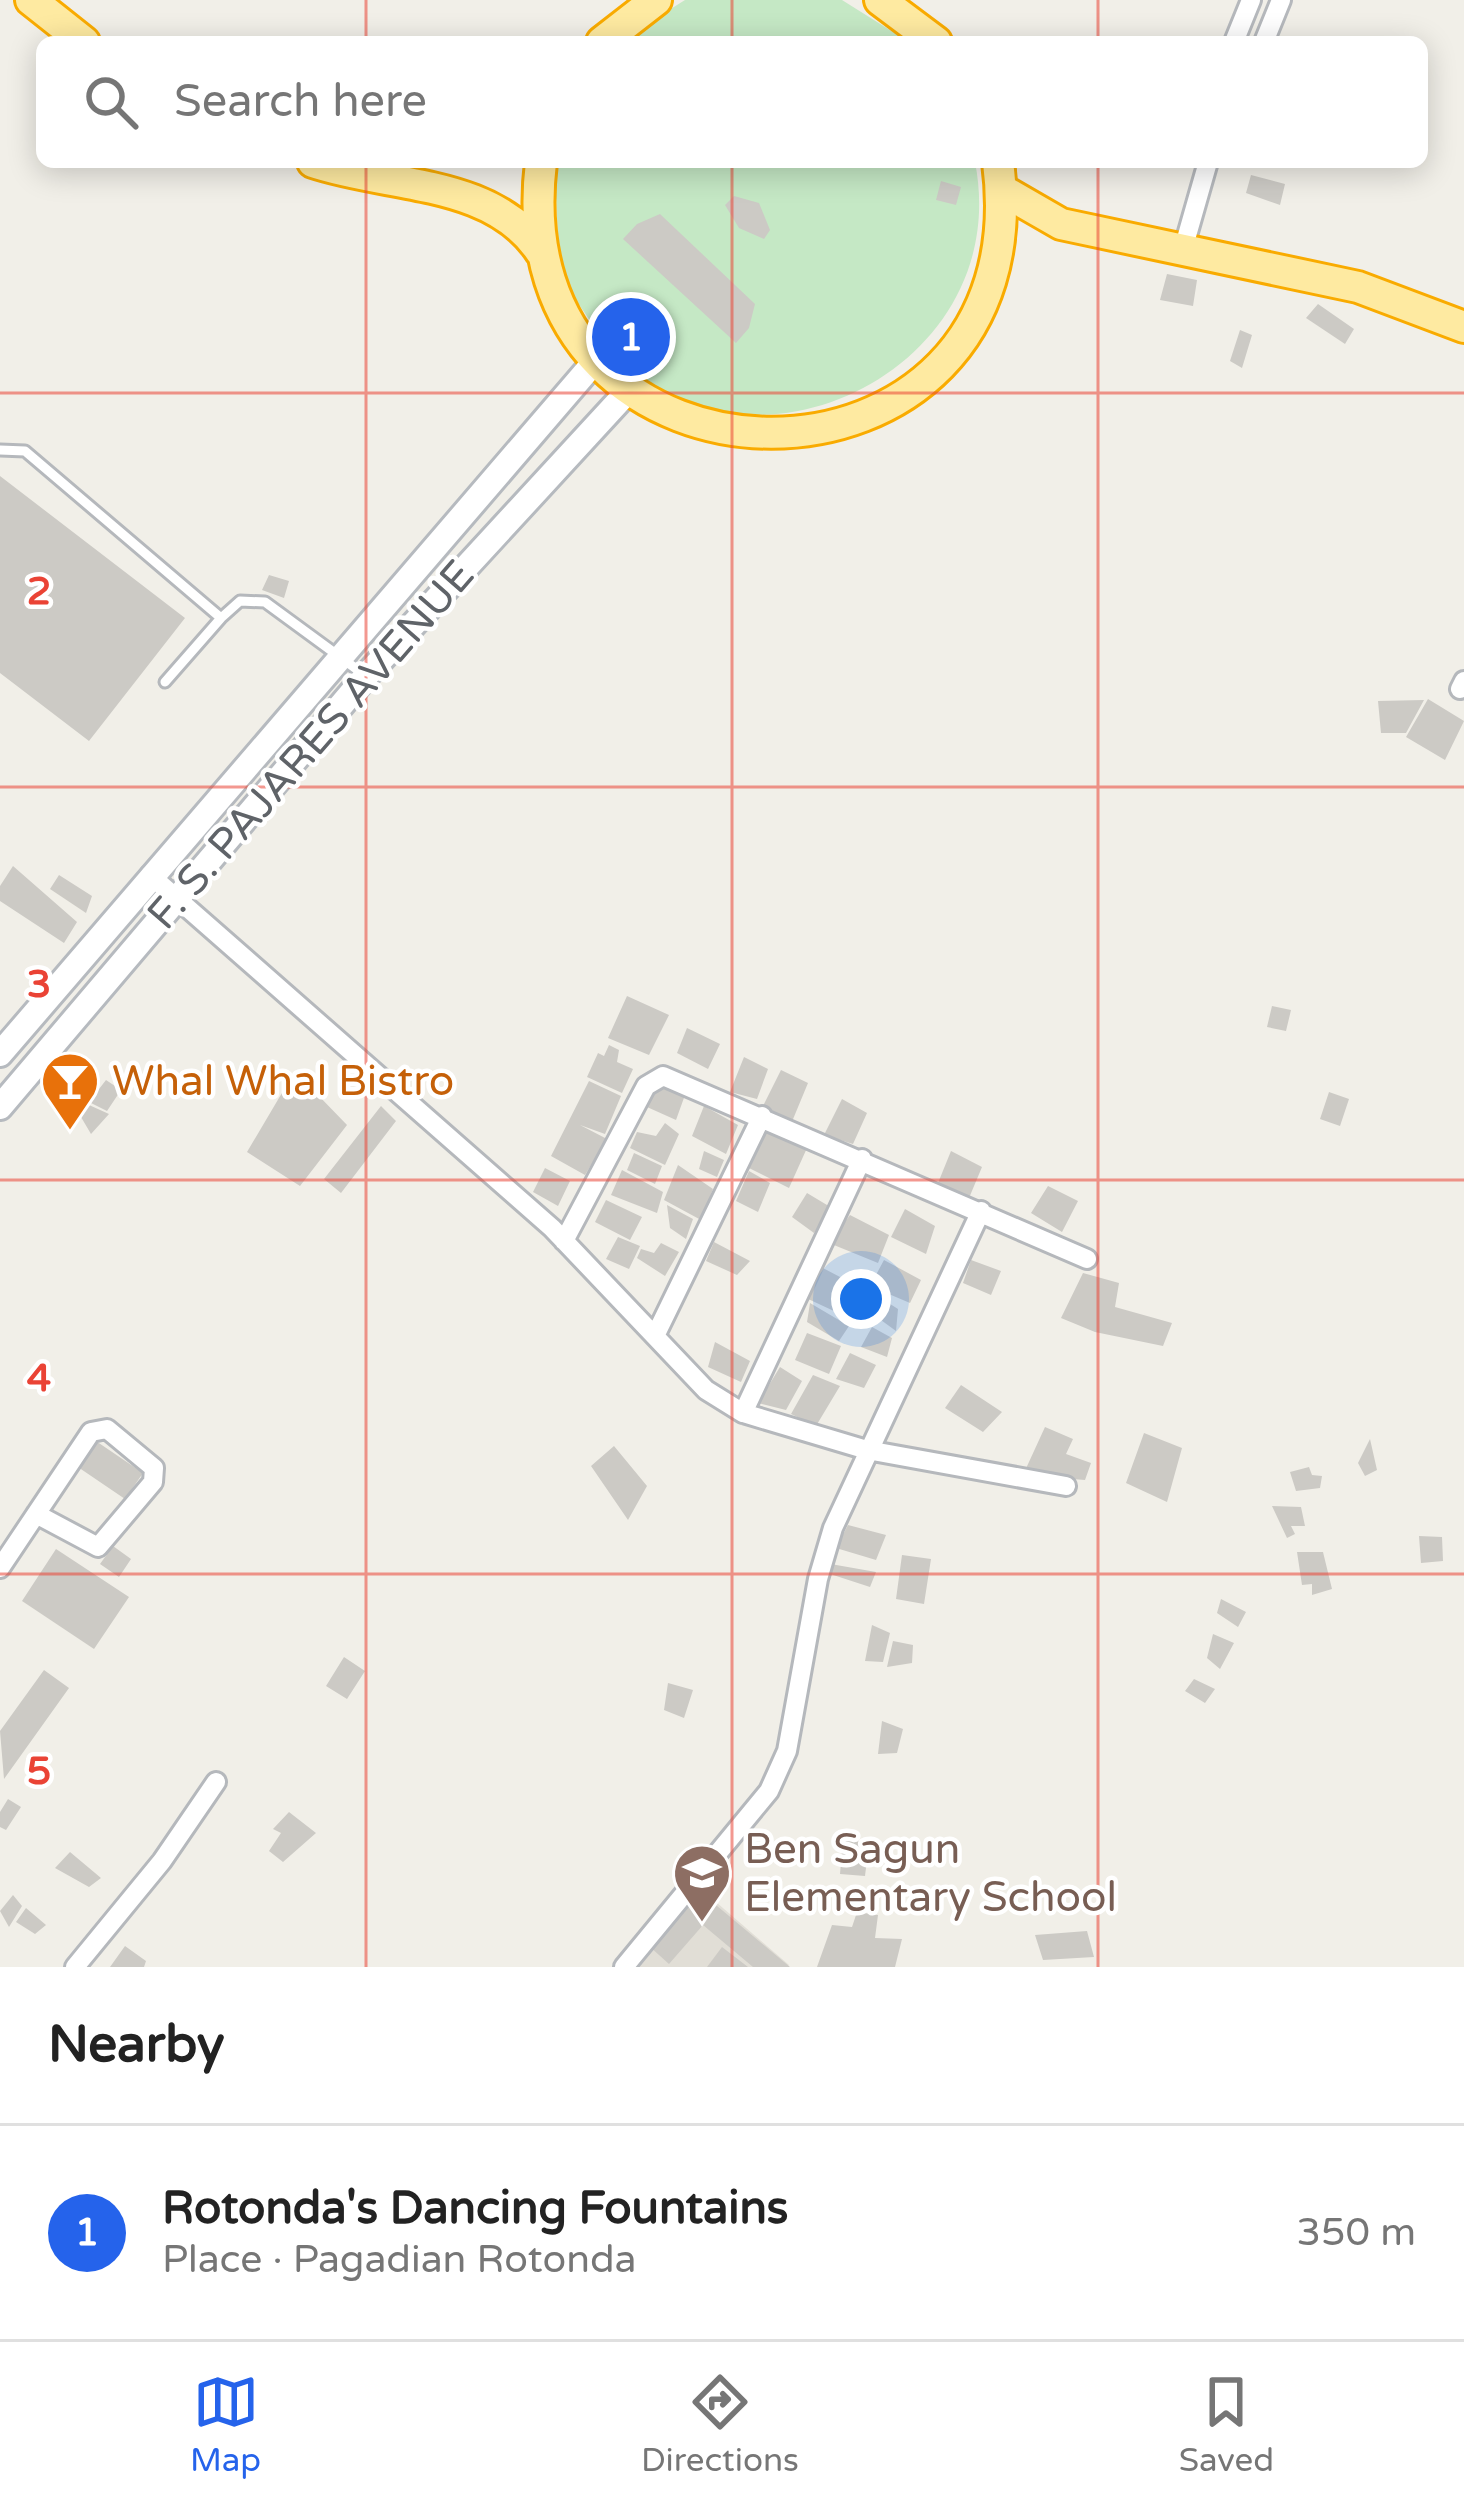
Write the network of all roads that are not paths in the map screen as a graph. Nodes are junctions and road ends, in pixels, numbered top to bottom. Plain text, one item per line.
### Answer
1 (31, 0) edge
2 (656, 0) edge
3 (880, 0) edge
4 (1251, 0) edge
5 (1280, 0) edge
6 (76, 36) edge
7 (610, 36) edge
8 (928, 36) edge
9 (1236, 36) edge
10 (1266, 36) edge
11 (340, 168) edge
12 (534, 168) edge
13 (540, 168) edge
14 (1206, 168) edge
15 (1000, 176) edge
16 (472, 198) junction
17 (1061, 224) junction
18 (1184, 246) junction
19 (997, 256) junction
20 (544, 257) junction
21 (1464, 327) edge
22 (598, 359) junction
23 (630, 389) junction
24 (0, 450) edge
25 (221, 618) junction
26 (340, 656) junction
27 (365, 676) junction
28 (165, 682) dead end
29 (151, 875) junction
30 (178, 898) junction
31 (18, 1032) junction
32 (0, 1054) edge
33 (45, 1054) junction
34 (0, 1107) edge
35 (762, 1116) junction
36 (862, 1160) junction
37 (981, 1211) junction
38 (564, 1241) junction
39 (1087, 1259) dead end
40 (655, 1336) junction
41 (743, 1413) junction
42 (867, 1450) junction
43 (1066, 1486) dead end
44 (36, 1514) junction
45 (0, 1568) edge
46 (216, 1782) dead end
47 (75, 1967) edge
48 (623, 1967) edge

1 - 6 highway
2 - 7 highway
3 - 8 highway
4 - 9 street
5 - 10 street
11 - 16 highway
12 - 16 highway
13 - 20 highway
14 - 18 street
15 - 17 highway
15 - 19 highway
16 - 20 highway
17 - 18 highway
17 - 19 highway
18 - 21 highway
19 - 23 highway
20 - 22 highway
22 - 23 highway
22 - 26 main road, F. S. PAJARES AVENUE
23 - 27 main road, F. S. PAJARES AVENUE
24 - 25 lane
25 - 26 lane
25 - 28 lane
26 - 27 lane
26 - 29 main road, F. S. PAJARES AVENUE
27 - 30 main road, F. S. PAJARES AVENUE
29 - 30 street
29 - 31 main road, F. S. PAJARES AVENUE
30 - 33 main road, F. S. PAJARES AVENUE
30 - 38 street
31 - 32 main road, F. S. PAJARES AVENUE
31 - 33 main road
33 - 34 main road, F. S. PAJARES AVENUE
35 - 36 street
35 - 38 street
35 - 40 street
36 - 37 street
36 - 41 street
37 - 39 street
37 - 42 street
38 - 40 street
40 - 41 street
41 - 42 street
42 - 43 street
42 - 48 street
44 - 44 street
44 - 45 street
46 - 47 street

